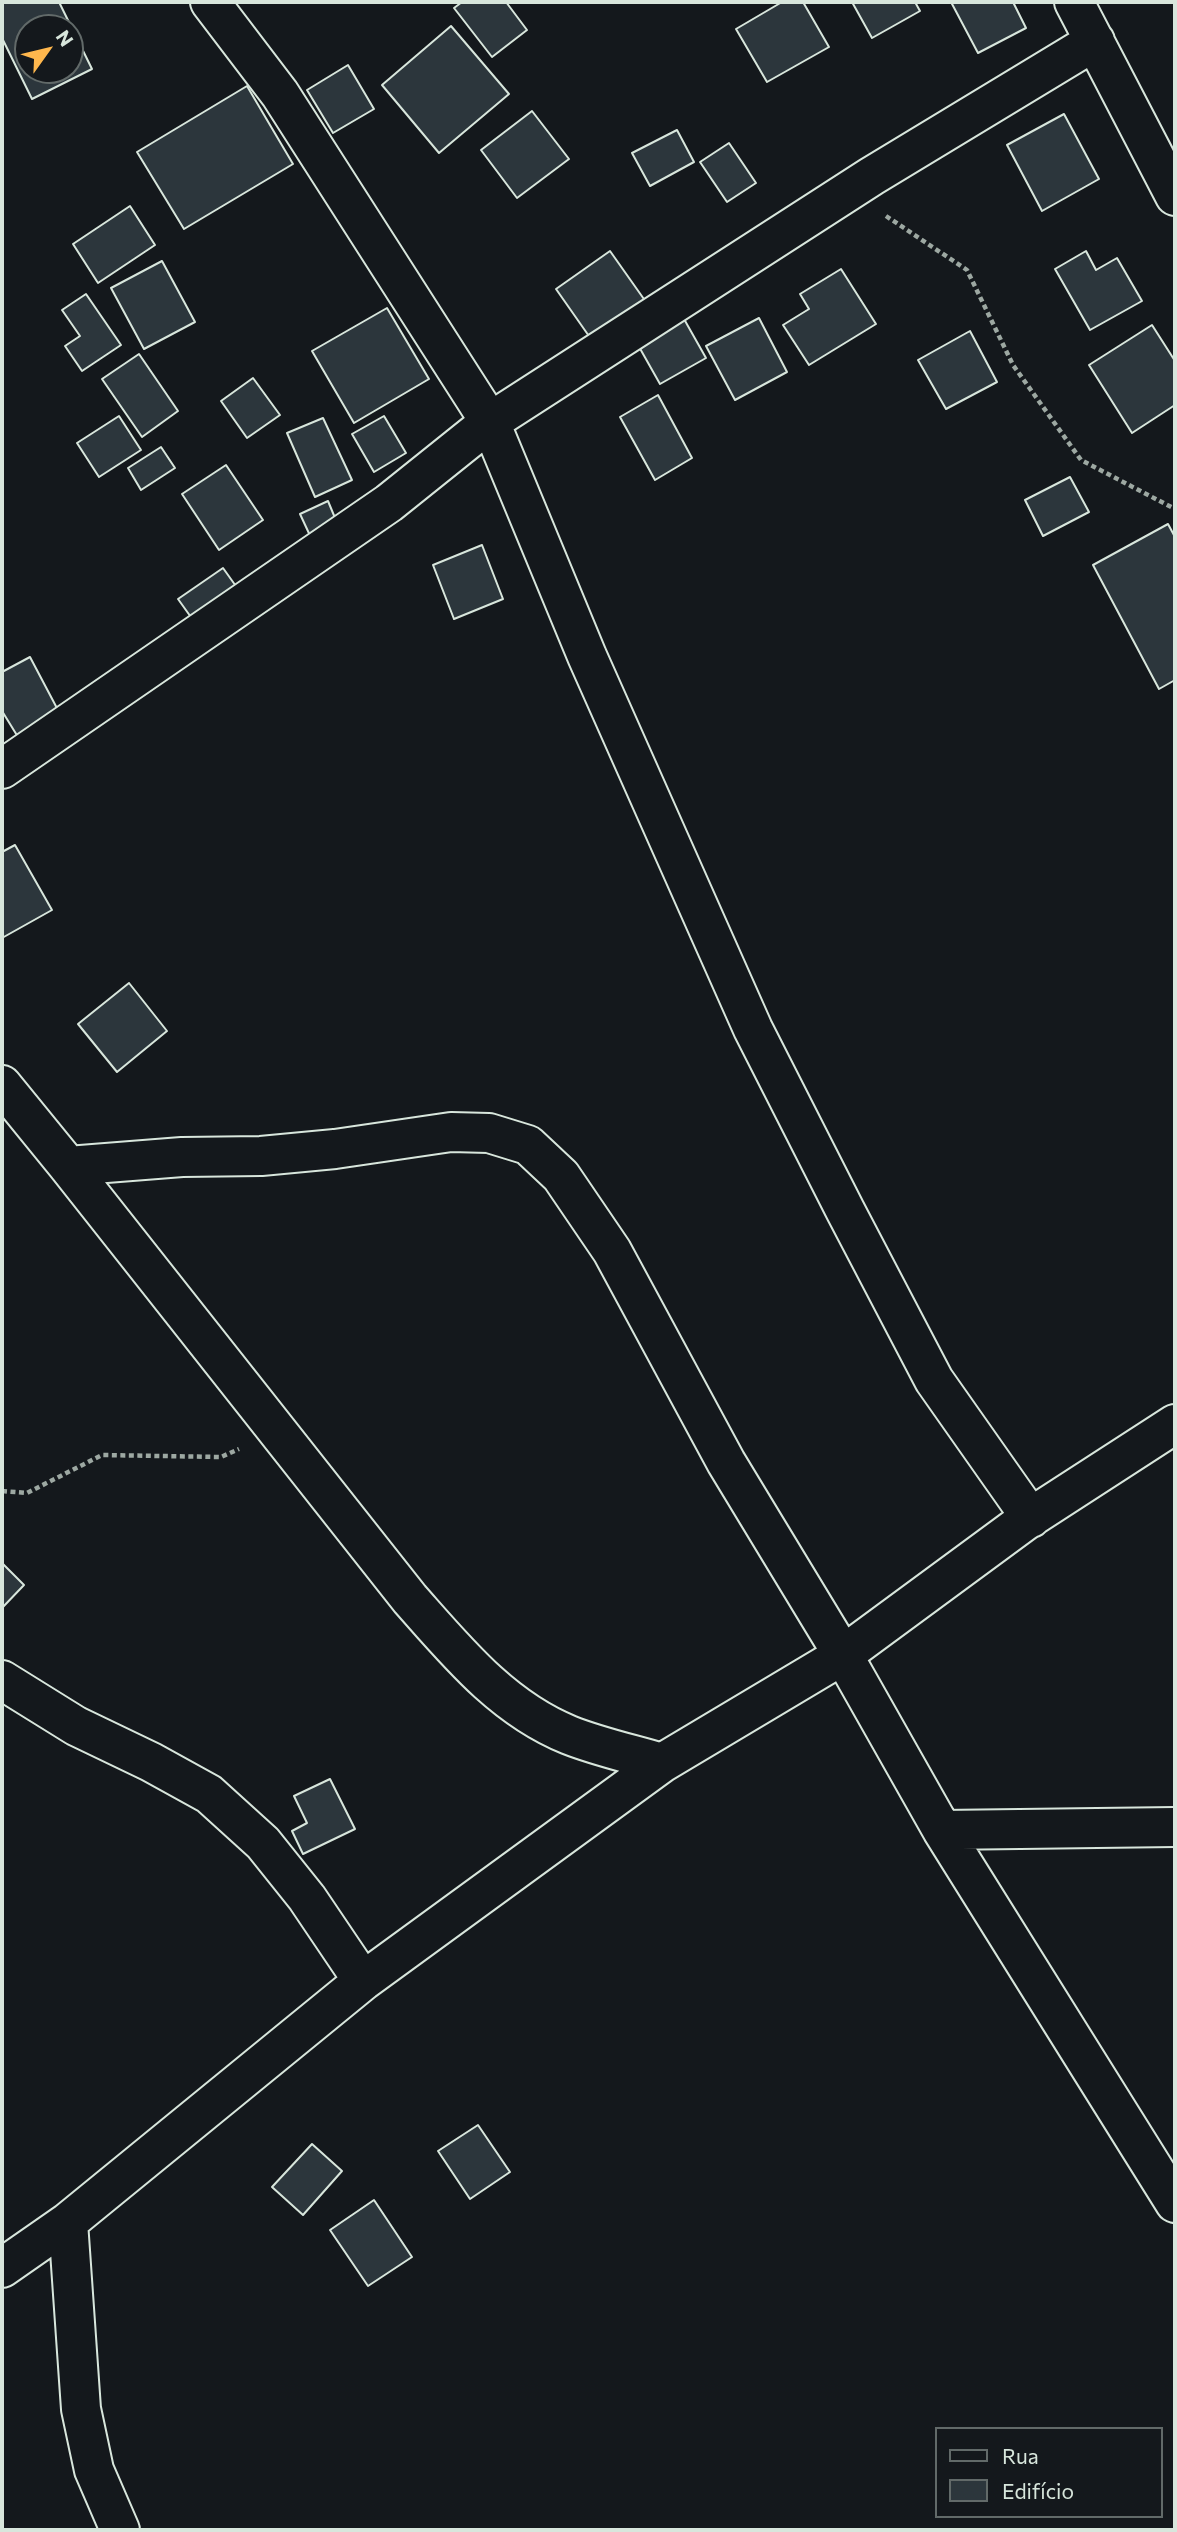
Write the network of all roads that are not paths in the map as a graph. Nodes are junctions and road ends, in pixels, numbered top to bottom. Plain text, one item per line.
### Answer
1 (211, 2) edge
2 (1074, 2) edge
3 (1095, 41) junction
4 (1175, 195) edge
5 (489, 422) junction
6 (7, 752) edge
7 (2, 1085) edge
8 (68, 1166) junction
9 (1175, 1424) edge
10 (1031, 1518) junction
11 (843, 1655) junction
12 (2, 1680) edge
13 (663, 1763) junction
14 (1175, 1827) edge
15 (942, 1830) junction
16 (363, 1981) junction
17 (1175, 2203) edge
18 (68, 2222) junction
19 (2, 2268) edge
20 (120, 2530) edge

1 - 5 street
2 - 3 street
3 - 4 street
3 - 5 street
5 - 6 street
5 - 10 street
7 - 8 street
8 - 11 street
8 - 13 street
9 - 10 street
10 - 11 street
11 - 13 street
11 - 15 street
12 - 16 street
13 - 16 street
14 - 15 street
15 - 17 street
16 - 18 street
18 - 19 street
18 - 20 street

